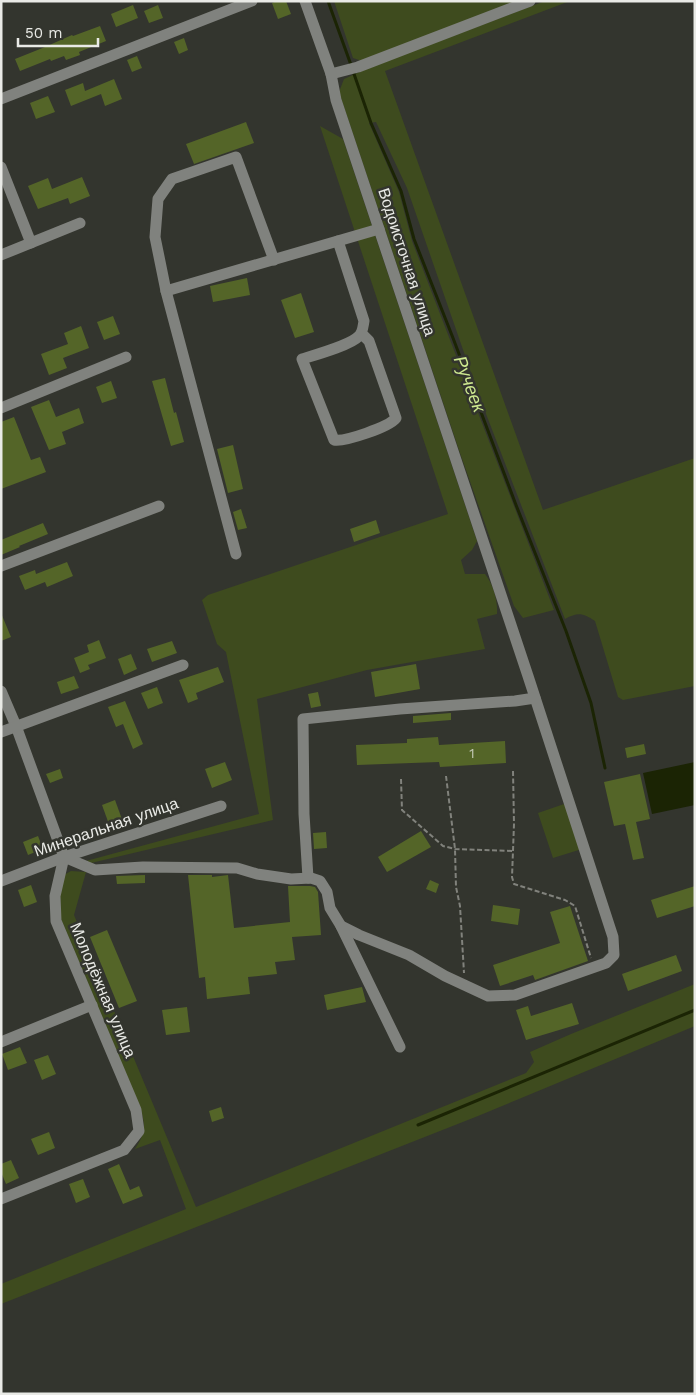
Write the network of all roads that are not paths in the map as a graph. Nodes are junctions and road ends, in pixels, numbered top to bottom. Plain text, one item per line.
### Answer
1 (252, 1) edge
2 (306, 1) edge
3 (530, 1) edge
4 (336, 73) junction
5 (1, 99) edge
6 (1, 167) edge
7 (80, 223) dead end
8 (379, 229) junction
9 (338, 241) junction
10 (31, 243) junction
11 (1, 255) edge
12 (274, 260) junction
13 (166, 291) junction
14 (361, 333) junction
15 (126, 357) dead end
16 (1, 408) edge
17 (160, 506) dead end
18 (236, 554) dead end
19 (1, 566) edge
20 (183, 665) dead end
21 (1, 691) edge
22 (535, 698) junction
23 (16, 726) junction
24 (1, 732) edge
25 (222, 806) dead end
26 (64, 857) junction
27 (308, 878) junction
28 (1, 882) edge
29 (341, 926) junction
30 (92, 1005) junction
31 (1, 1042) edge
32 (400, 1047) dead end
33 (1, 1199) edge

1 - 5 street
2 - 4 street, Водоисточная улица
3 - 4 street
4 - 8 street, Водоисточная улица
6 - 10 street
7 - 10 street
8 - 9 street
8 - 22 street, Водоисточная улица
9 - 12 street
9 - 14 street
10 - 11 street
12 - 13 street
12 - 13 street
13 - 18 street
14 - 14 street
15 - 16 street
17 - 19 street
20 - 23 street
21 - 23 street
22 - 27 street
22 - 29 street, Водоисточная улица
23 - 24 street
23 - 26 street
25 - 26 street, Минеральная улица
26 - 27 street
26 - 28 street, Минеральная улица
26 - 30 street, Молодёжная улица
27 - 29 street
29 - 32 street
30 - 31 street
30 - 33 street, Молодёжная улица

